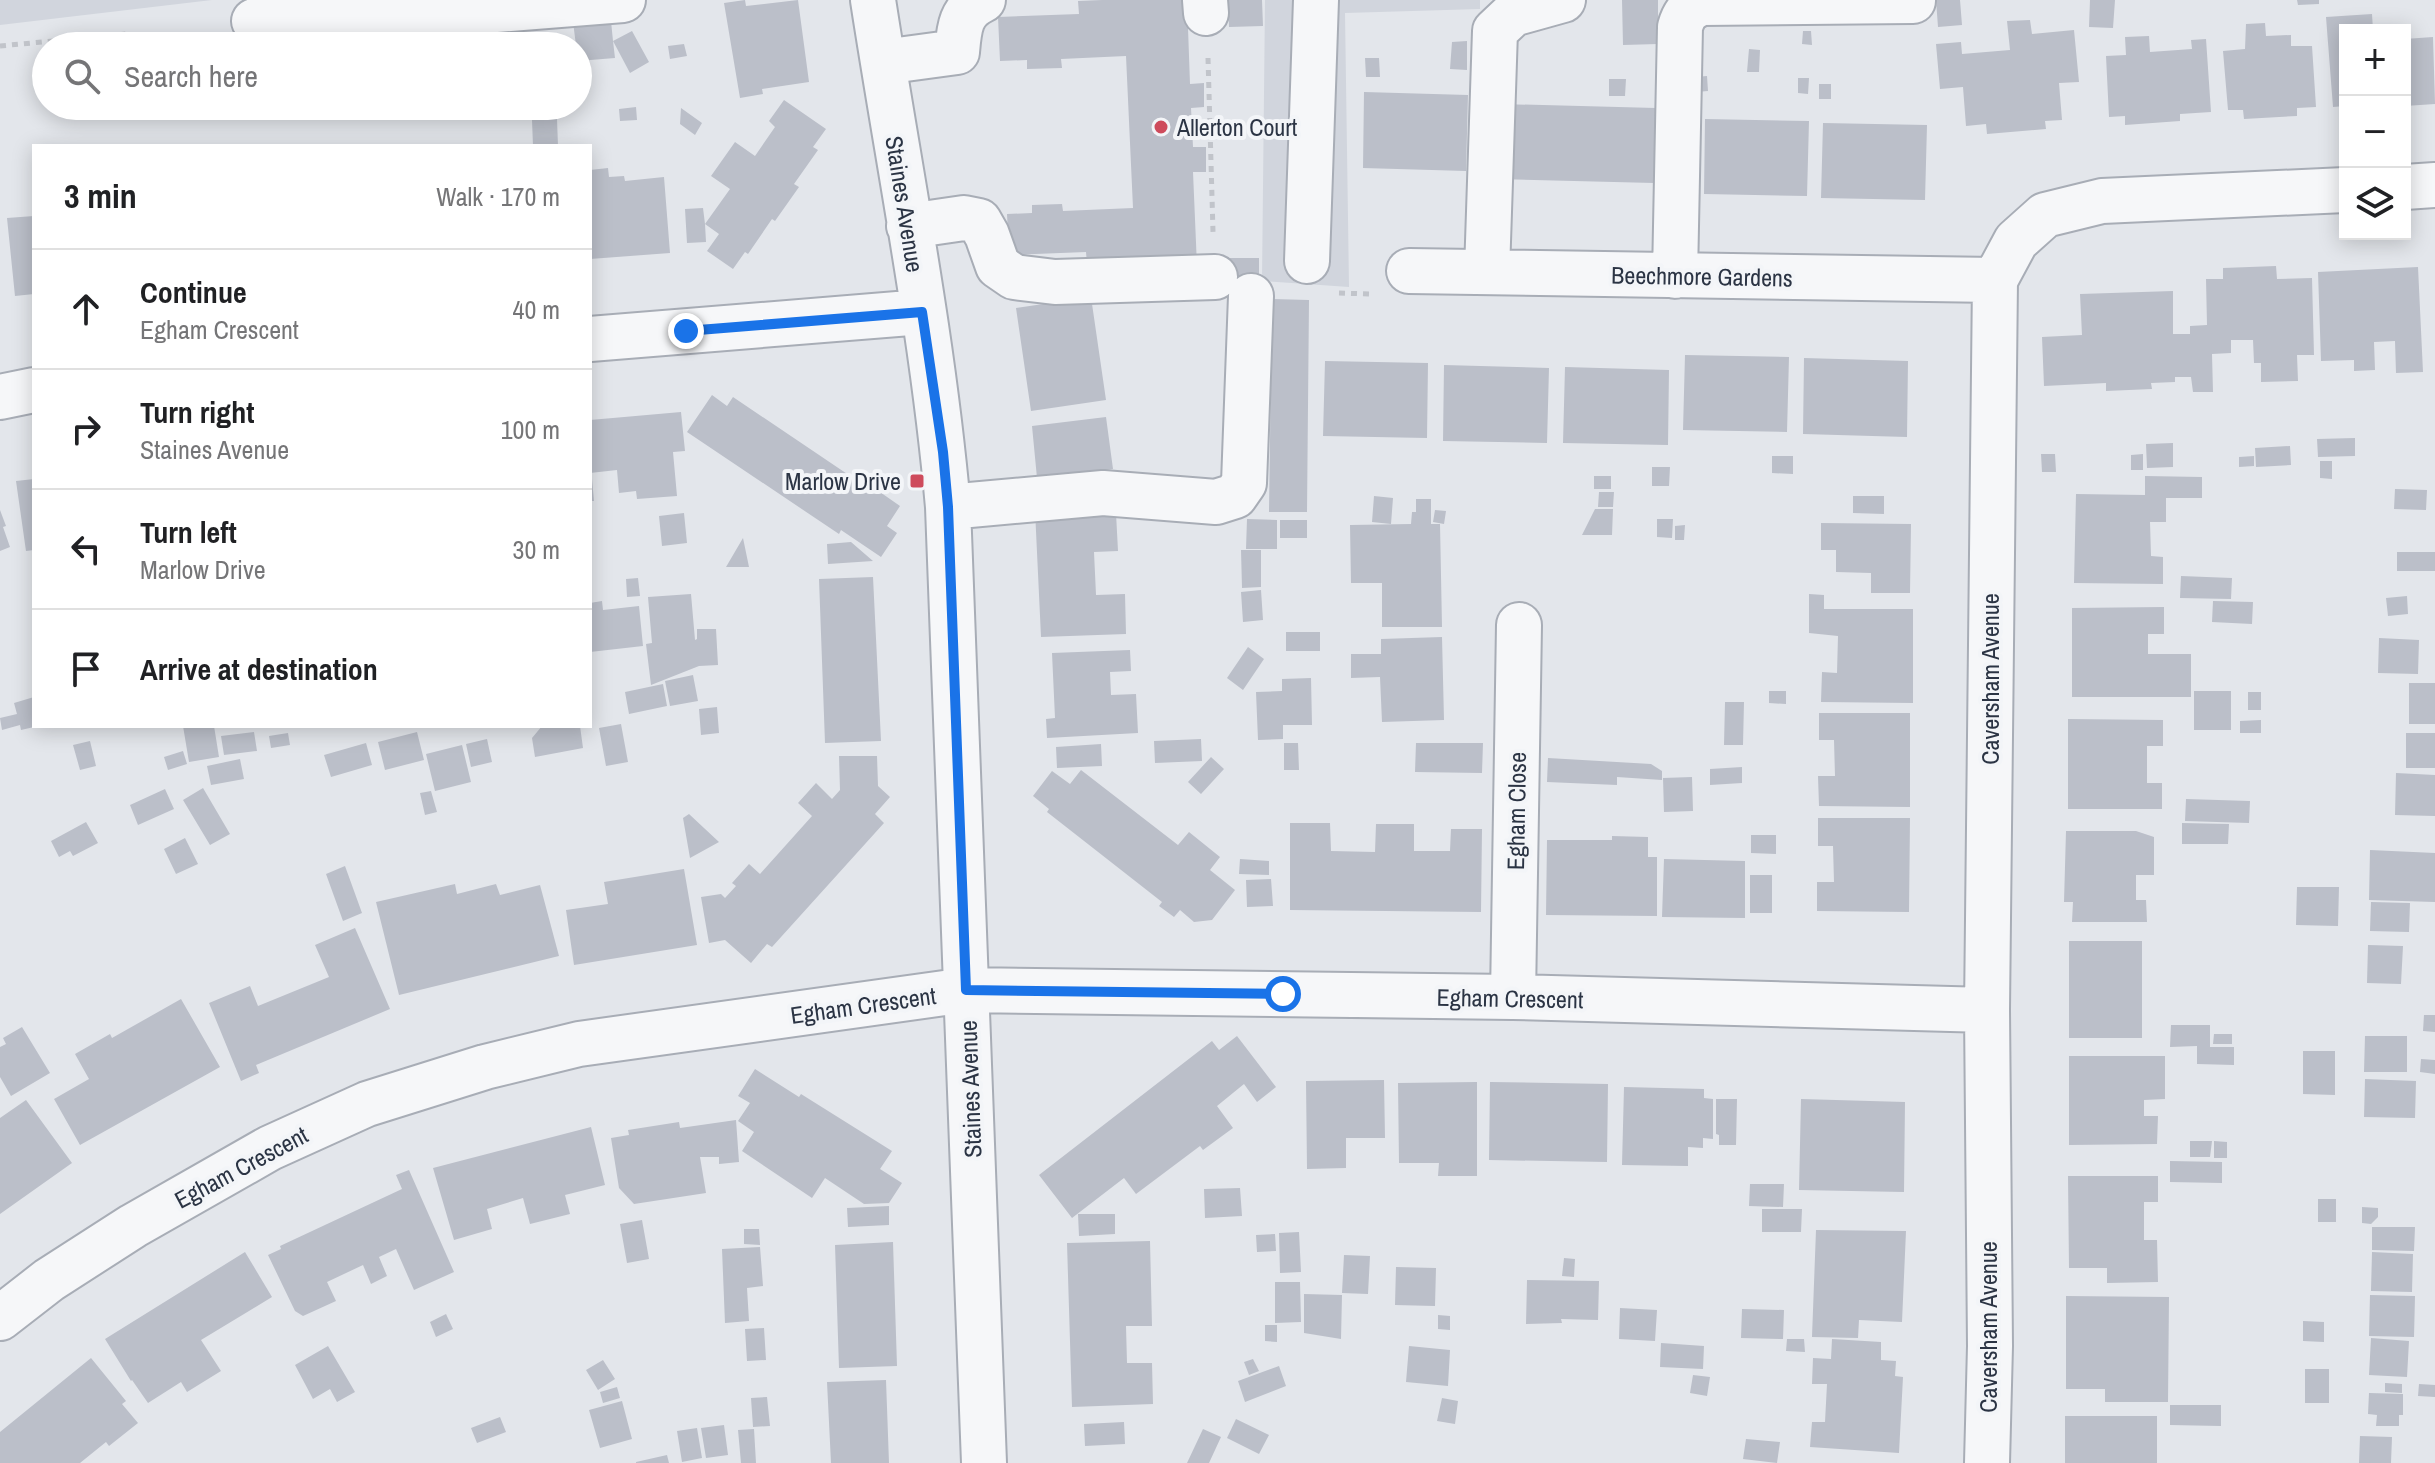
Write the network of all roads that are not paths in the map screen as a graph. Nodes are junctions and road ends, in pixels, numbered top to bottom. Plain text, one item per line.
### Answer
1 (623, 0) edge
2 (873, 0) edge
3 (983, 0) edge
4 (1316, 0) edge
5 (1563, 0) edge
6 (1913, 1) edge
7 (254, 21) dead end
8 (883, 62) junction
9 (2435, 185) edge
10 (2411, 187) edge
11 (2339, 190) edge
12 (909, 226) junction
13 (1307, 261) dead end
14 (1409, 271) dead end
15 (1487, 272) junction
16 (1675, 276) junction
17 (1995, 280) junction
18 (922, 312) junction
19 (592, 339) edge
20 (32, 390) edge
21 (0, 397) edge
22 (948, 507) junction
23 (1519, 625) dead end
24 (966, 990) junction
25 (1513, 997) junction
26 (1987, 1010) junction
27 (0, 1318) edge
28 (984, 1463) edge
29 (1987, 1463) edge

1 - 7 street
2 - 8 street, Staines Avenue
3 - 8 street
4 - 13 street
5 - 15 street
6 - 16 street
8 - 12 street, Staines Avenue
9 - 10 street
11 - 17 street, Caversham Avenue
12 - 18 street, Staines Avenue
12 - 22 street
14 - 15 street, Beechmore Gardens
15 - 16 street, Beechmore Gardens
16 - 17 street, Beechmore Gardens
17 - 26 street, Caversham Avenue
18 - 19 street
18 - 22 street, Staines Avenue
20 - 21 street
22 - 24 street, Staines Avenue
23 - 25 street, Egham Close
24 - 25 street, Egham Crescent
24 - 27 street, Egham Crescent
24 - 28 street, Staines Avenue
25 - 26 street, Egham Crescent
26 - 29 street, Caversham Avenue

